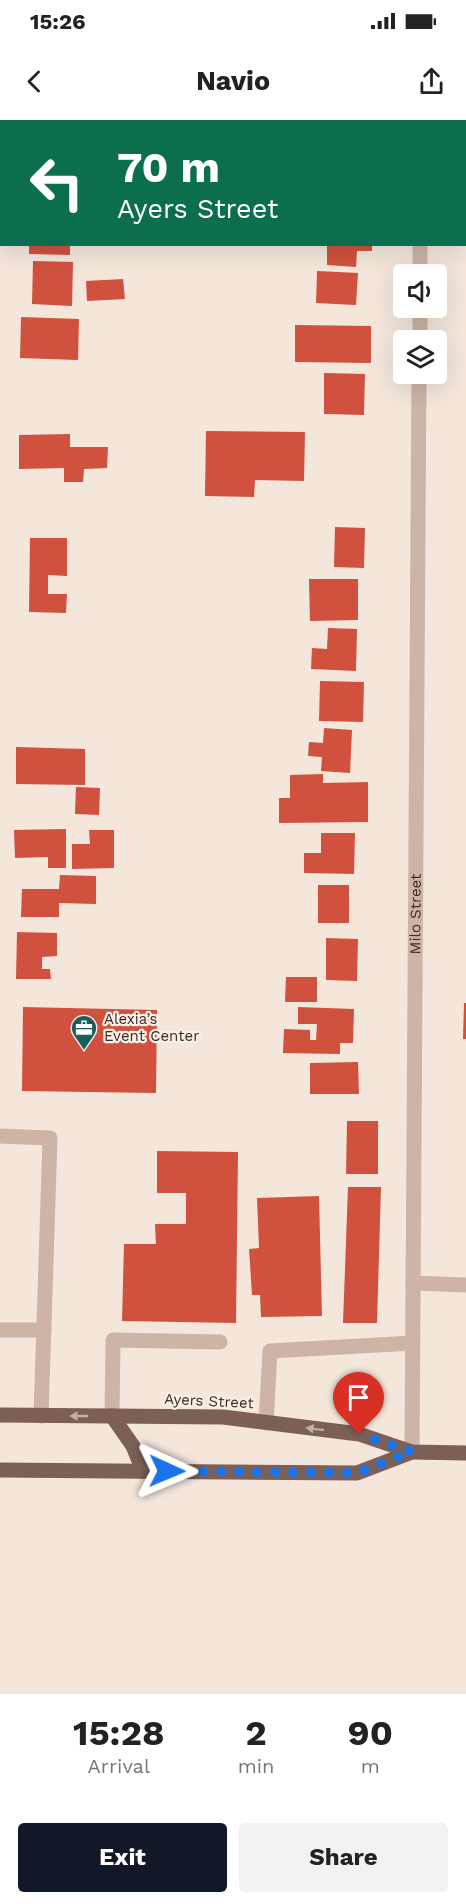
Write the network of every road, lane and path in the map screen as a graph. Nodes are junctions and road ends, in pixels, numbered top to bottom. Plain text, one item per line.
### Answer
1 (420, 246) edge
2 (420, 264) edge
3 (420, 384) edge
4 (0, 1136) edge
5 (413, 1283) junction
6 (466, 1285) edge
7 (0, 1330) edge
8 (44, 1330) junction
9 (220, 1342) dead end
10 (413, 1342) junction
11 (0, 1415) edge
12 (41, 1416) junction
13 (112, 1416) junction
14 (266, 1423) junction
15 (412, 1452) junction
16 (466, 1453) edge
17 (0, 1470) edge
18 (143, 1471) junction

1 - 2 street
3 - 5 street, Milo Street
4 - 8 street
5 - 6 street
5 - 10 street, Milo Street
7 - 8 street
8 - 12 street
9 - 13 street
10 - 14 street
10 - 15 street, Milo Street
11 - 12 main road, Ayers Street
13 -> 12 main road, Ayers Street
13 - 14 main road, Ayers Street
13 - 18 main road
15 -> 14 main road, Ayers Street
15 - 16 main road, Ayers Street
15 - 18 main road, Ayers Street
17 - 18 main road, Ayers Street

